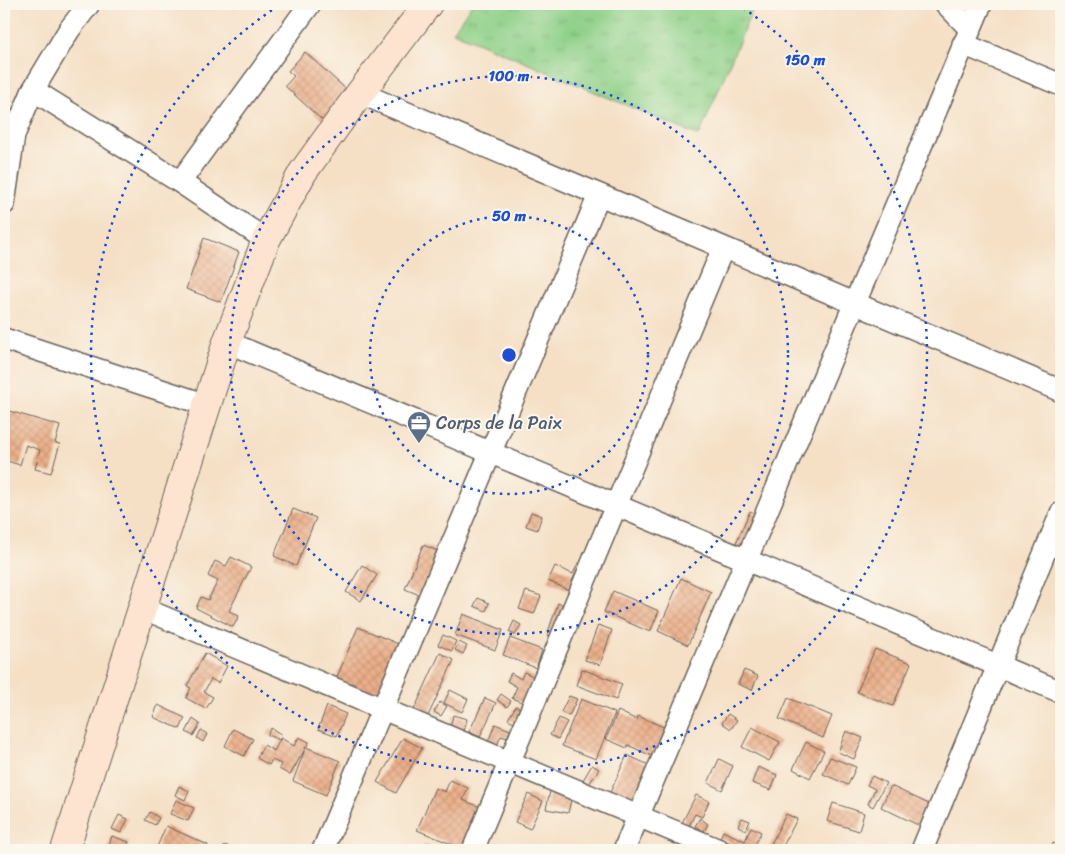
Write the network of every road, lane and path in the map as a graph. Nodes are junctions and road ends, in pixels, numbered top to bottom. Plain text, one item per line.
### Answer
1 (90, 4) edge
2 (310, 4) edge
3 (428, 4) edge
4 (946, 4) edge
5 (981, 4) edge
6 (967, 36) junction
7 (1061, 85) edge
8 (33, 90) junction
9 (360, 93) junction
10 (9, 132) edge
11 (180, 182) junction
12 (599, 195) junction
13 (4, 204) edge
14 (266, 240) junction
15 (723, 248) junction
16 (854, 303) junction
17 (4, 339) edge
18 (227, 342) junction
19 (1061, 391) edge
20 (207, 405) junction
21 (491, 453) junction
22 (616, 505) junction
23 (1061, 513) edge
24 (746, 560) junction
25 (142, 608) junction
26 (998, 665) junction
27 (1061, 692) edge
28 (383, 709) junction
29 (509, 762) junction
30 (638, 816) junction
31 (65, 850) edge
32 (323, 850) edge
33 (473, 850) edge
34 (624, 850) edge
35 (720, 850) edge
36 (922, 850) edge

1 - 8 street
2 - 11 street
3 - 9 main road
4 - 6 street
5 - 6 street
6 - 7 street
6 - 16 street
8 - 10 street
8 - 11 street
9 - 12 street
9 - 14 main road
10 - 13 street
11 - 14 street
12 - 15 street
12 - 21 street
14 - 18 main road
15 - 16 street
15 - 22 street
16 - 19 street
16 - 24 street
17 - 20 street
18 - 20 main road
18 - 21 street
20 - 25 main road
21 - 22 street
21 - 28 street
22 - 24 street
22 - 29 street
23 - 26 street
24 - 26 street
24 - 30 street
25 - 28 street
25 - 31 main road
26 - 27 street
26 - 36 street
28 - 29 street
28 - 32 street
29 - 30 street
29 - 33 street
30 - 34 street
30 - 35 street

